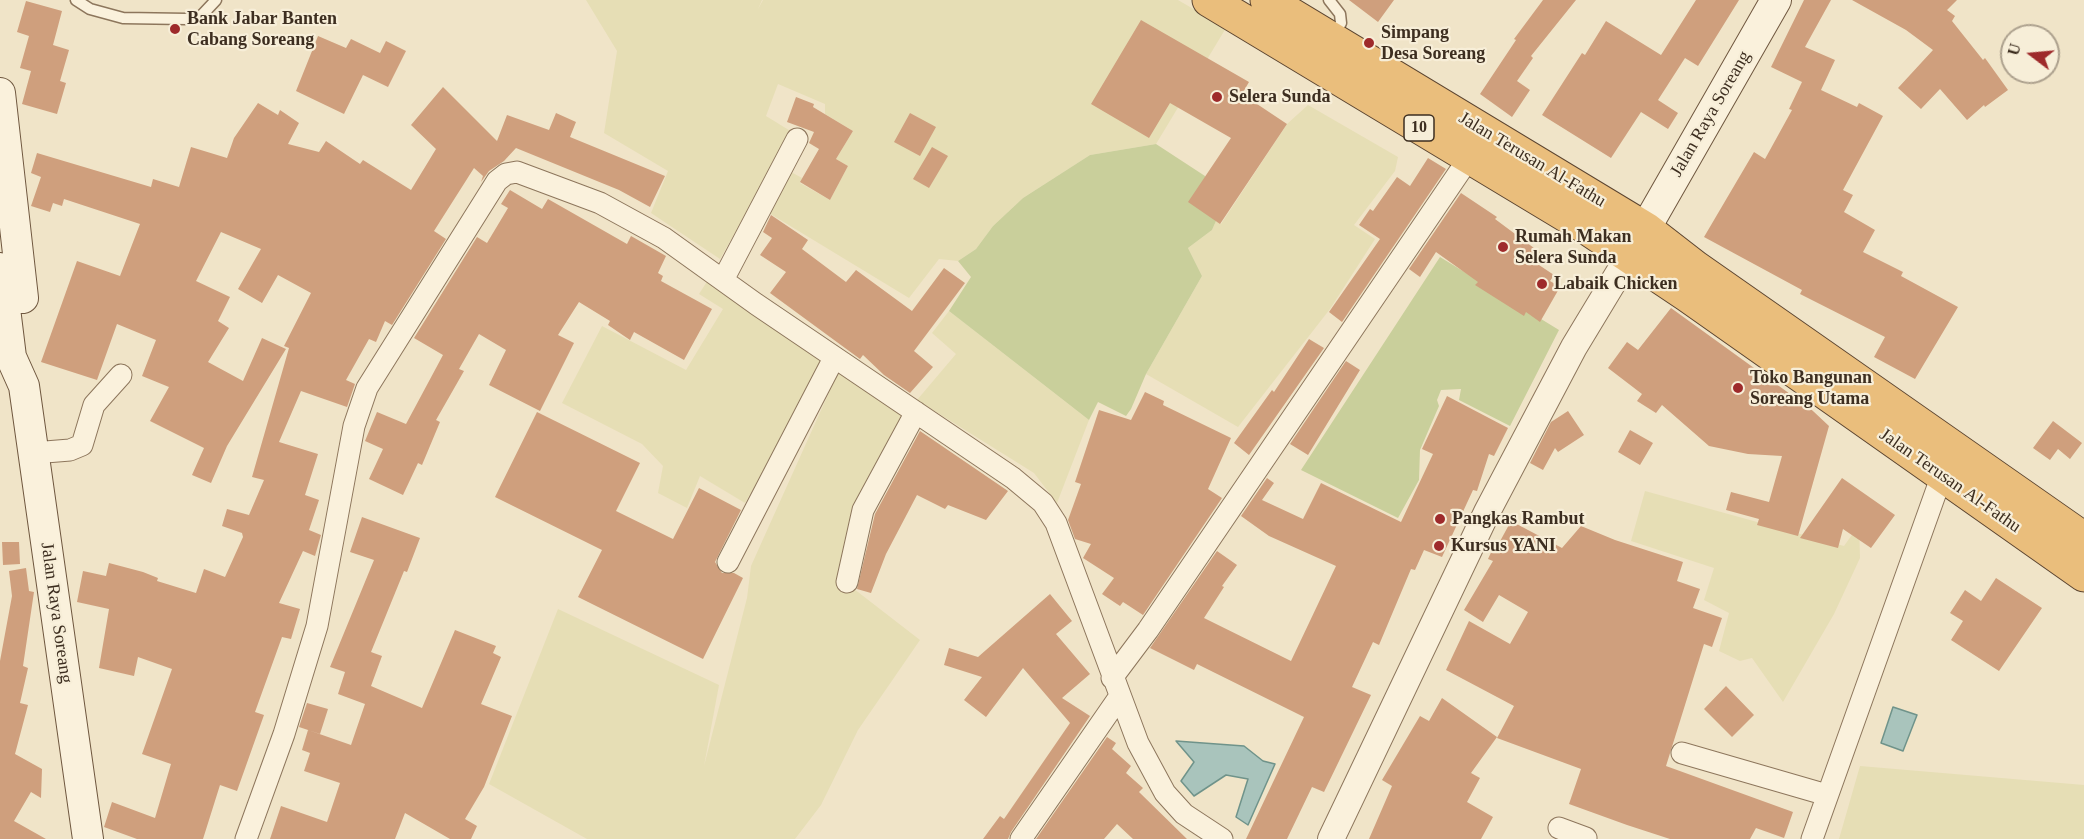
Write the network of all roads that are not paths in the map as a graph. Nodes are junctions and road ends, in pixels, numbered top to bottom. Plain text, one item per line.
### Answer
1 (76, 0) edge
2 (216, 0) edge
3 (1209, 0) edge
4 (1267, 0) edge
5 (1329, 0) edge
6 (1776, 0) edge
7 (1332, 40) junction
8 (0, 93) edge
9 (797, 139) dead end
10 (1469, 159) junction
11 (1637, 242) junction
12 (0, 267) edge
13 (723, 280) junction
14 (834, 358) junction
15 (121, 375) dead end
16 (24, 387) junction
17 (916, 412) junction
18 (33, 453) junction
19 (1942, 475) junction
20 (2084, 539) edge
21 (728, 562) dead end
22 (2084, 576) edge
23 (847, 582) dead end
24 (1116, 687) junction
25 (1682, 753) dead end
26 (1827, 795) junction
27 (1559, 828) dead end
28 (88, 839) edge
29 (246, 839) edge
30 (1021, 839) edge
31 (1222, 839) edge
32 (1331, 839) edge
33 (1587, 839) edge
34 (1812, 839) edge

1 - 2 lane
3 - 10 highway, Jalan Terusan Al-Fathu / 10
4 - 7 highway, Jalan Terusan Al-Fathu / 10
5 - 7 lane
6 - 11 main road, Jalan Raya Soreang
7 - 11 highway, Jalan Terusan Al-Fathu / 10
8 - 16 main road, Jalan Raya Soreang
9 - 13 street
10 - 11 highway, Jalan Terusan Al-Fathu / 10
10 - 24 street
11 - 19 highway, Jalan Terusan Al-Fathu / 10
11 - 20 highway, Jalan Terusan Al-Fathu / 10
11 - 32 street
12 - 16 main road, Jalan Raya Soreang
13 - 14 street
13 - 29 street
14 - 17 street
14 - 21 street
15 - 18 street
16 - 18 main road, Jalan Raya Soreang
17 - 23 street
17 - 24 street
18 - 28 main road, Jalan Raya Soreang
19 - 22 highway, Jalan Terusan Al-Fathu / 10
19 - 26 street
24 - 30 street
24 - 31 street
25 - 26 street
26 - 34 street
27 - 33 street

